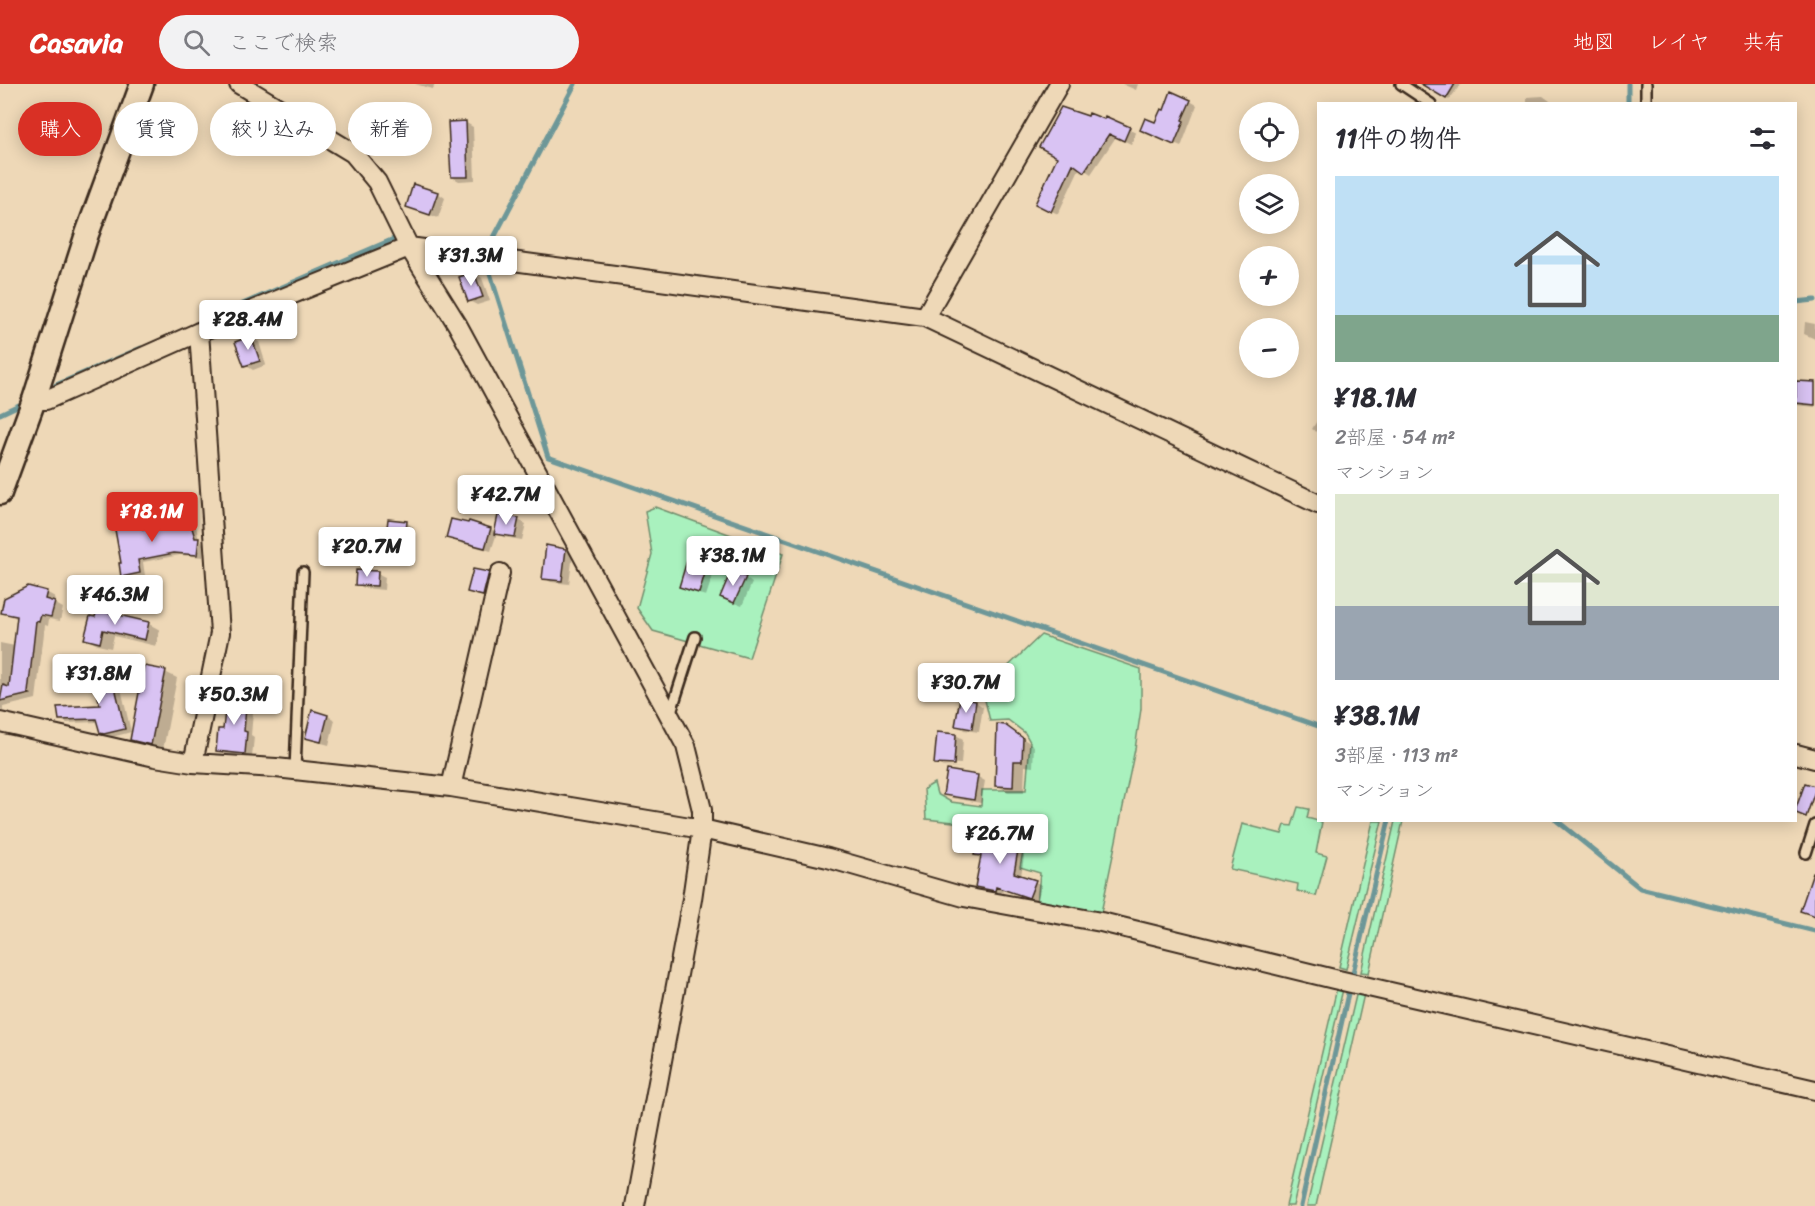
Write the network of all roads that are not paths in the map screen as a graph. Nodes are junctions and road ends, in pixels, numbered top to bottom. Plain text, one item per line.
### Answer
1 (142, 84) edge
2 (239, 84) edge
3 (1059, 84) edge
4 (1647, 84) edge
5 (1407, 86) edge
6 (1428, 102) edge
7 (1646, 102) edge
8 (409, 247) junction
9 (925, 317) junction
10 (199, 332) junction
11 (34, 400) junction
12 (0, 493) edge
13 (1317, 504) edge
14 (303, 572) dead end
15 (500, 573) dead end
16 (695, 637) dead end
17 (669, 716) junction
18 (0, 722) edge
19 (1797, 754) edge
20 (1815, 759) edge
21 (193, 763) junction
22 (296, 770) junction
23 (451, 787) junction
24 (1815, 825) edge
25 (702, 829) junction
26 (1806, 853) dead end
27 (1815, 1090) edge
28 (635, 1206) edge

1 - 11 street
2 - 8 street
3 - 9 street
4 - 7 lane
5 - 6 lane
8 - 9 street
8 - 10 street
8 - 17 street
9 - 13 street
10 - 11 street
10 - 21 street
11 - 12 street
14 - 22 lane
15 - 23 street
16 - 17 lane
17 - 25 street
18 - 21 street
19 - 20 street
21 - 22 street
22 - 23 street
23 - 25 street
24 - 26 lane
25 - 27 street
25 - 28 street

